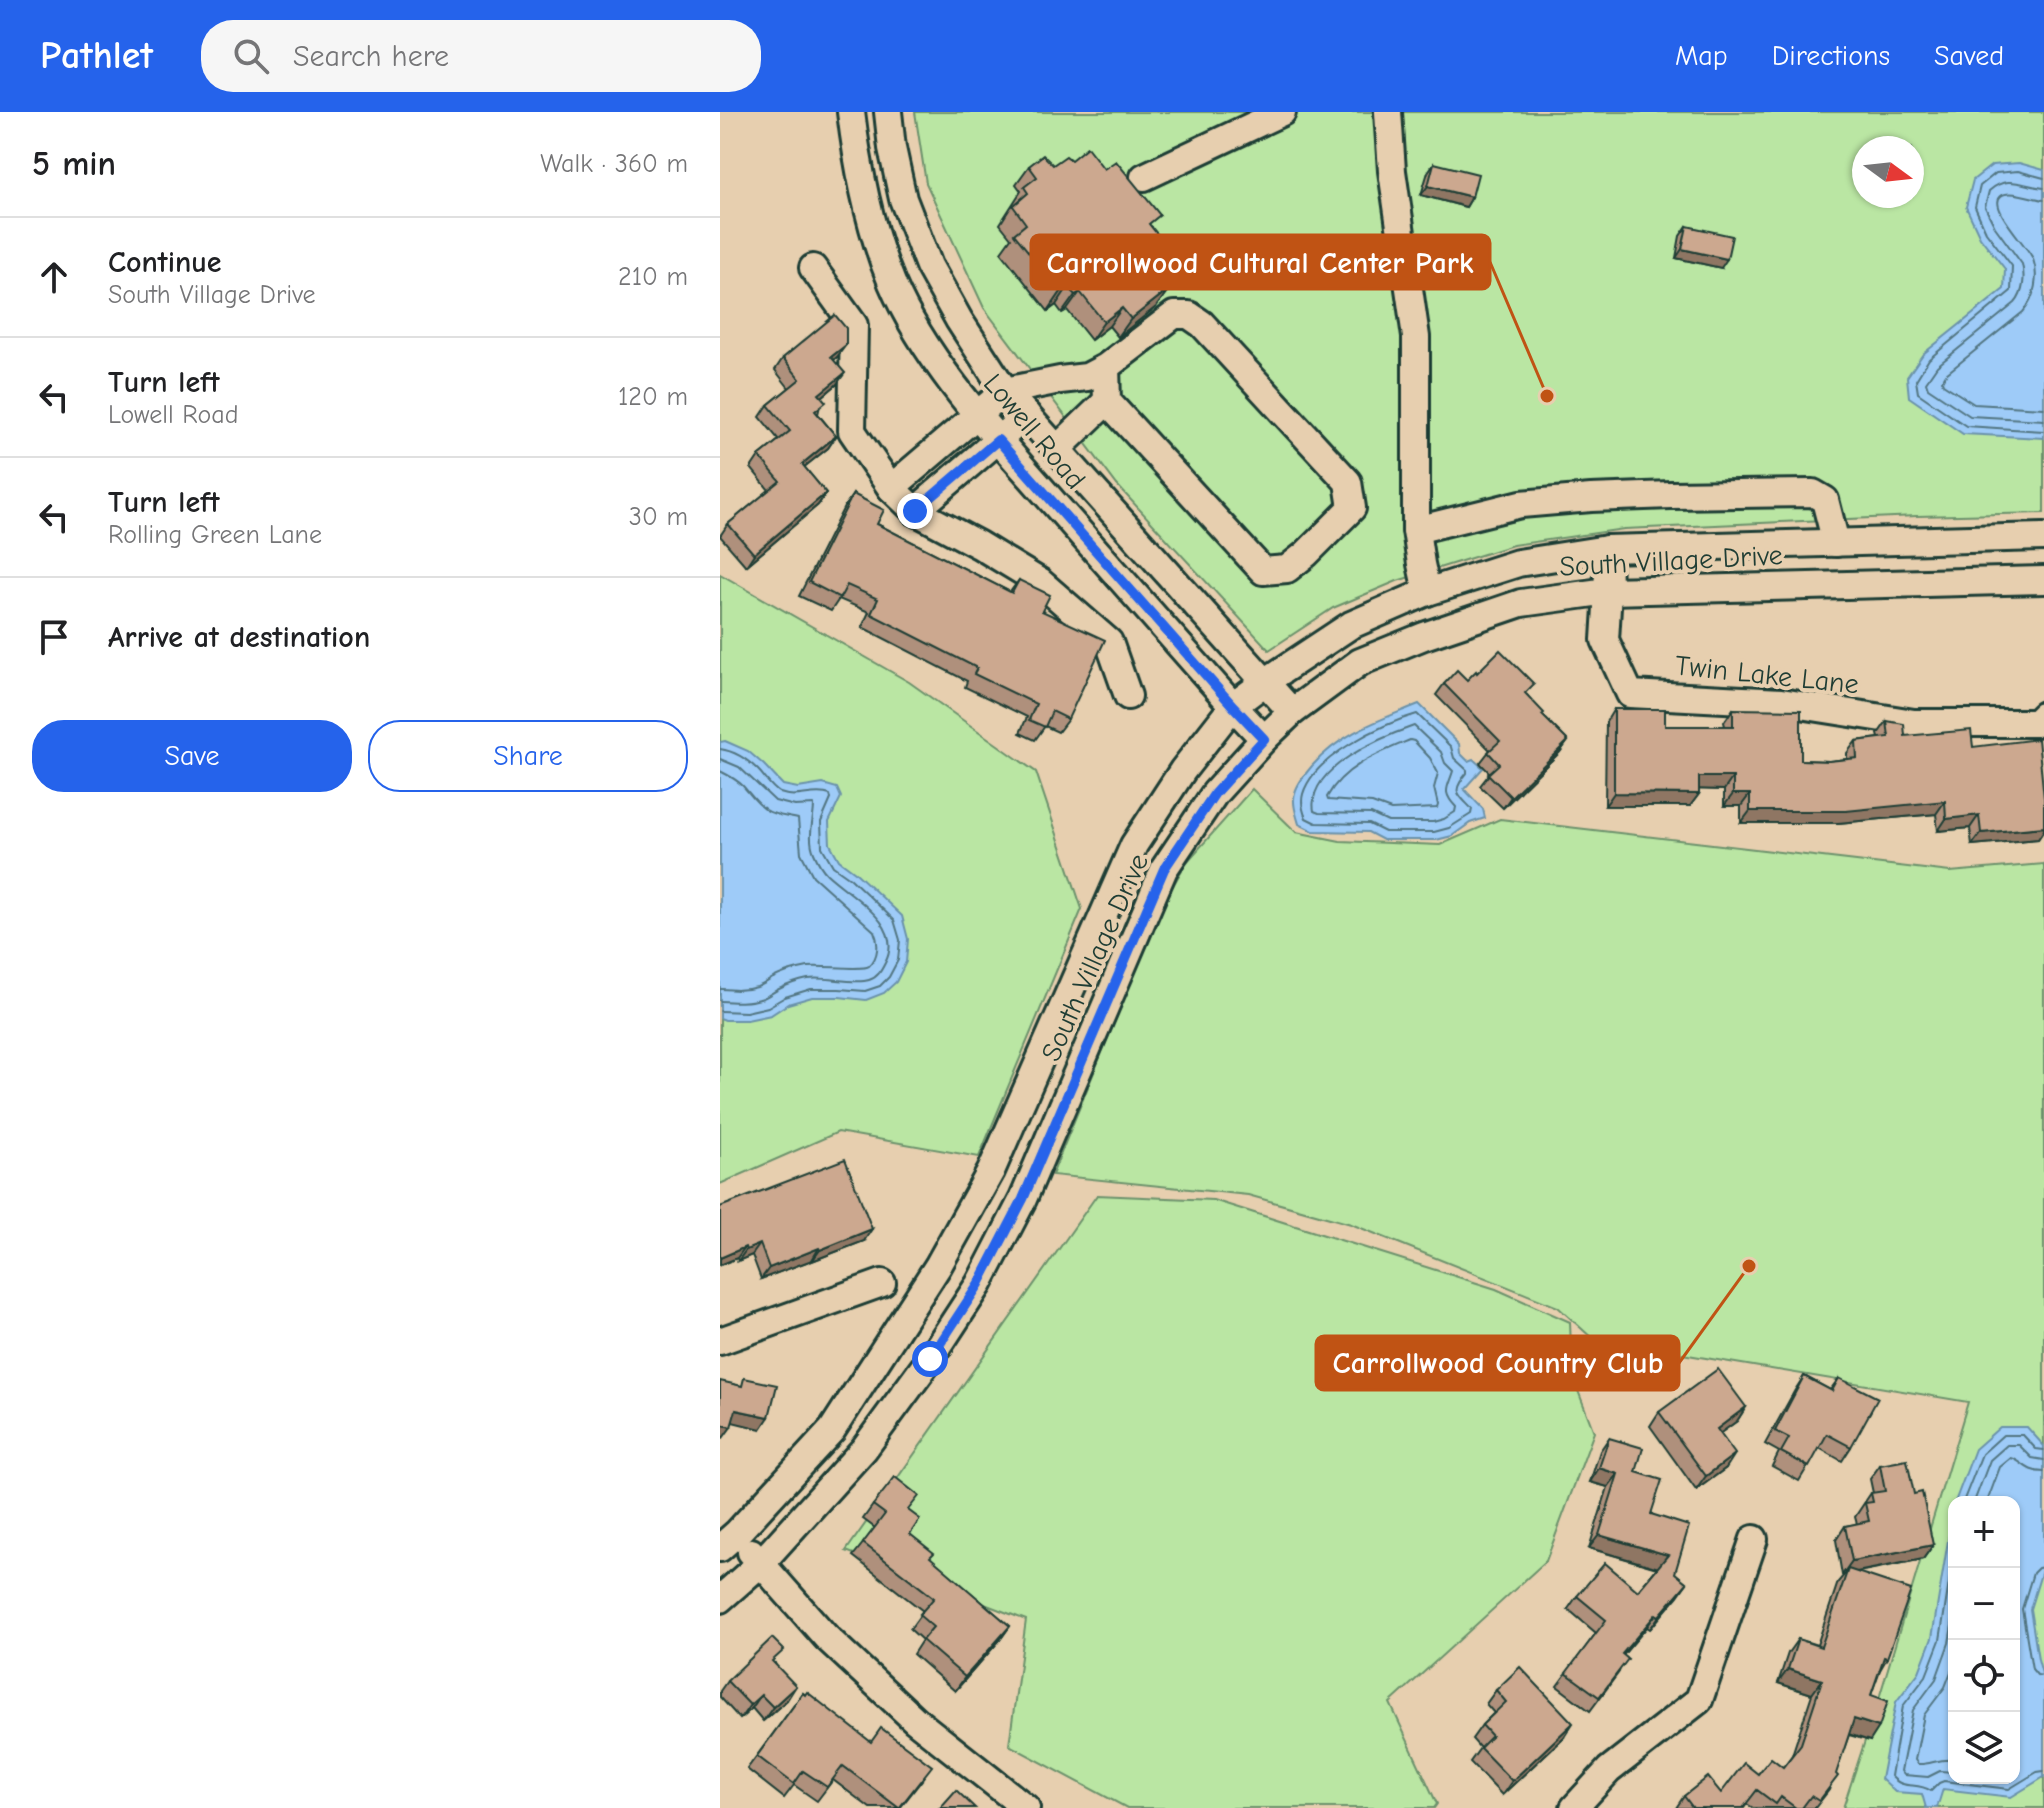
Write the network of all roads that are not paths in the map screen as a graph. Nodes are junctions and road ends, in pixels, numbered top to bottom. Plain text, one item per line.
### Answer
1 (851, 112) edge
2 (1282, 112) edge
3 (1388, 112) edge
4 (885, 116) edge
5 (1144, 177) dead end
6 (813, 268) dead end
7 (1106, 367) junction
8 (1005, 391) junction
9 (1107, 401) junction
10 (978, 414) junction
11 (1027, 415) junction
12 (998, 440) junction
13 (1057, 449) junction
14 (891, 488) junction
15 (915, 511) junction
16 (1416, 530) junction
17 (2044, 537) edge
18 (1836, 543) junction
19 (1607, 549) junction
20 (2044, 580) edge
21 (1608, 591) junction
22 (1427, 592) junction
23 (1265, 682) junction
24 (1128, 696) dead end
25 (1233, 706) junction
26 (1292, 712) junction
27 (2044, 715) edge
28 (1264, 739) junction
29 (882, 1283) dead end
30 (720, 1341) edge
31 (1754, 1539) dead end
32 (728, 1540) edge
33 (761, 1563) junction
34 (720, 1599) edge
35 (1026, 1808) edge
36 (1574, 1808) edge

1 - 10 street, Lowell Road
2 - 5 street
3 - 16 street
4 - 8 street, Lowell Road
6 - 14 street
7 - 8 street
7 - 9 street
7 - 9 street
8 - 10 street
8 - 11 street, Lowell Road
9 - 13 street
10 - 12 street, Lowell Road
10 - 14 street
11 - 12 street
11 - 13 street, Lowell Road
12 - 15 street
12 - 25 street, Lowell Road
13 - 23 street, Lowell Road
14 - 15 street
15 - 24 street
16 - 18 street
16 - 22 street
17 - 18 street, South Village Drive
18 - 19 street, South Village Drive
19 - 21 street, Twin Lake Lane
19 - 22 street, South Village Drive
20 - 21 street, South Village Drive
21 - 26 street, South Village Drive
21 - 27 street, Twin Lake Lane
22 - 23 street, South Village Drive
23 - 25 street, South Village Drive
23 - 26 street, Lowell Road
25 - 28 street, Lowell Road
25 - 32 street, South Village Drive
26 - 28 street, South Village Drive
28 - 33 street, South Village Drive
29 - 30 street
31 - 36 street
32 - 33 street
33 - 34 street, South Village Drive
33 - 35 street

